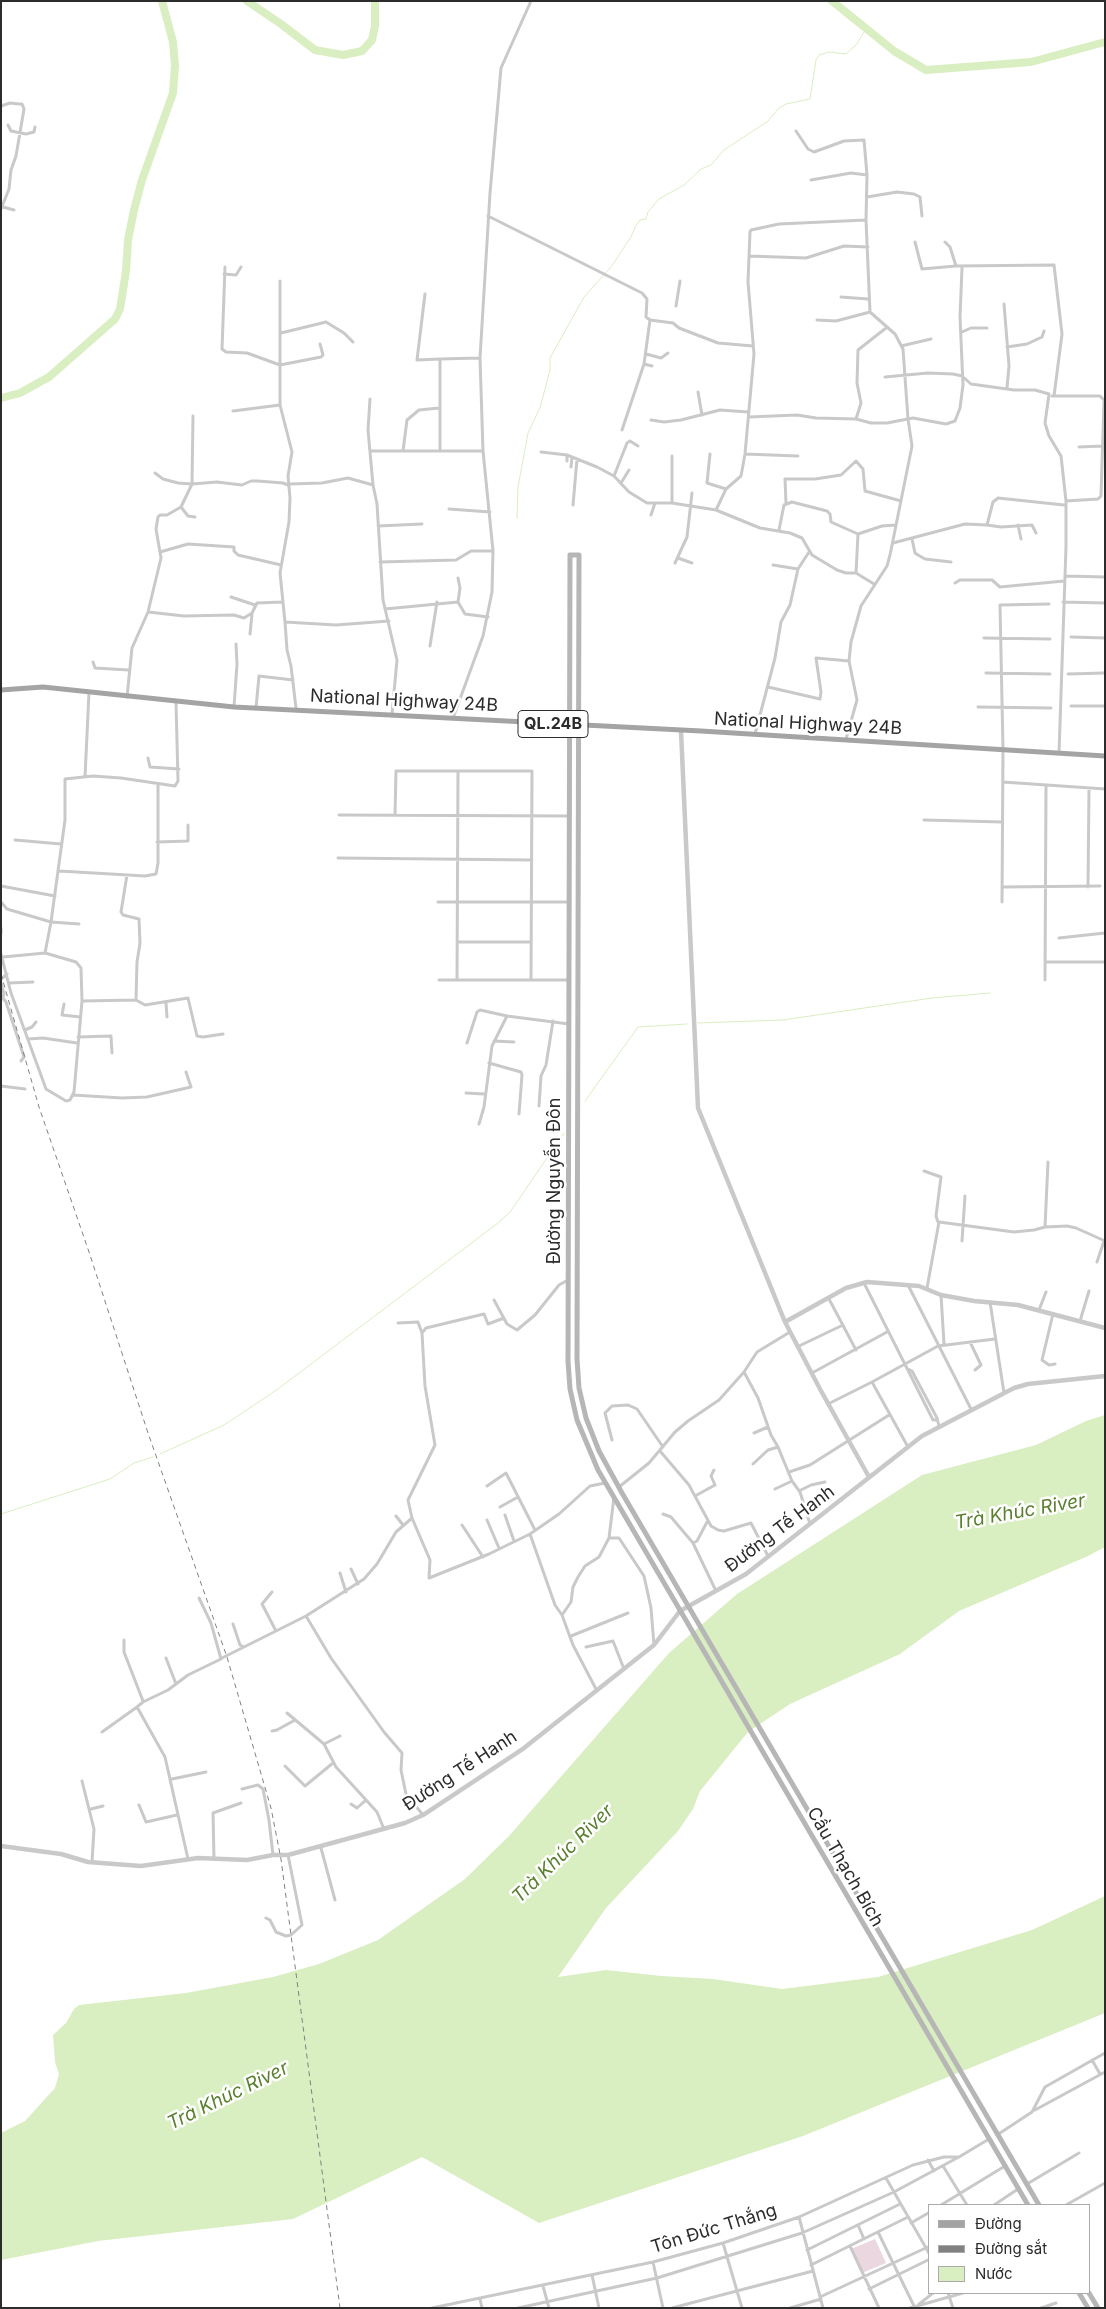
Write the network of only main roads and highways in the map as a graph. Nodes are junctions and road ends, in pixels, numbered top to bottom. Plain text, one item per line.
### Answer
1 (1, 690) edge
2 (570, 725) junction
3 (579, 725) junction
4 (1105, 756) edge
5 (687, 1606) joint
6 (680, 1611) joint
7 (1027, 2204) edge
8 (1037, 2204) edge
9 (1080, 2294) edge
10 (1090, 2294) edge
11 (1088, 2308) edge
12 (1098, 2308) edge

1 - 2 main road, National Highway 24B / QL.24B
2 - 3 main road, National Highway 24B / QL.24B
2 - 3 main road, Đường Nguyễn Đôn
2 - 6 main road, Đường Nguyễn Đôn
3 - 4 main road, National Highway 24B / QL.24B
3 - 5 main road, Đường Nguyễn Đôn
5 - 8 main road, Cầu Thạch Bích
6 - 7 main road, Cầu Thạch Bích
9 - 11 main road
10 - 12 main road

